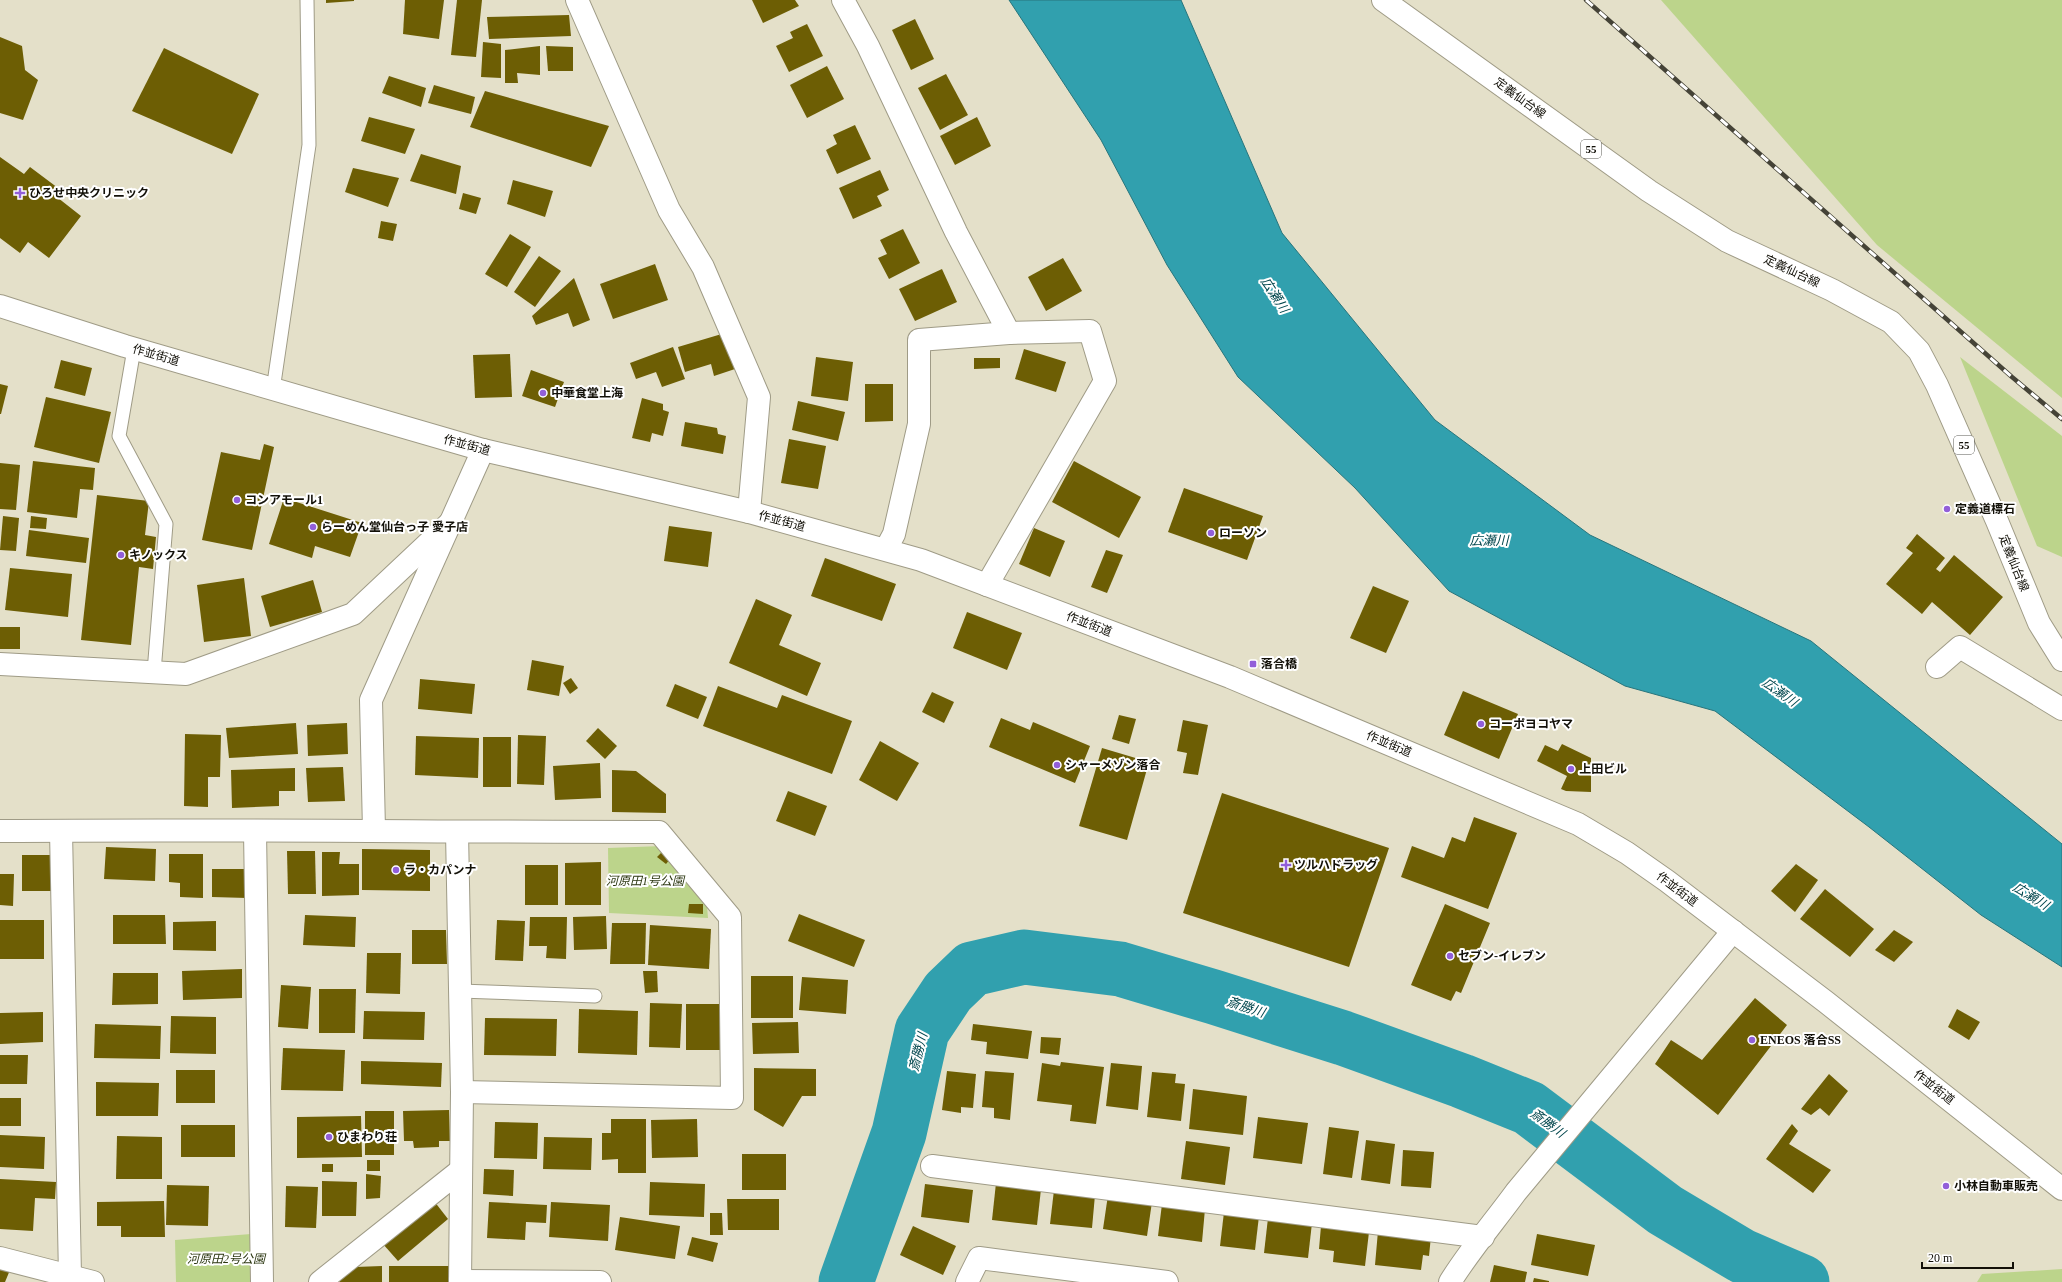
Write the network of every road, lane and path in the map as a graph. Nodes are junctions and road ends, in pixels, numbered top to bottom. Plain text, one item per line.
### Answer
1 (307, 0) edge
2 (578, 0) edge
3 (843, 0) edge
4 (1383, 0) edge
5 (0, 306) edge
6 (1008, 333) junction
7 (134, 349) junction
8 (273, 390) junction
9 (483, 450) junction
10 (749, 512) junction
11 (452, 521) junction
12 (886, 549) junction
13 (987, 585) junction
14 (2062, 660) edge
15 (0, 664) edge
16 (1938, 667) dead end
17 (154, 672) junction
18 (2062, 709) edge
19 (374, 830) junction
20 (61, 831) junction
21 (255, 831) junction
22 (0, 832) edge
23 (457, 832) junction
24 (1733, 931) junction
25 (460, 991) junction
26 (595, 996) dead end
27 (462, 1092) junction
28 (932, 1166) dead end
29 (461, 1170) junction
30 (2062, 1189) edge
31 (1483, 1237) junction
32 (0, 1258) edge
33 (70, 1276) junction
34 (460, 1281) edge
35 (93, 1282) edge
36 (262, 1282) edge
37 (320, 1282) edge
38 (600, 1282) edge
39 (967, 1282) edge
40 (1167, 1282) edge
41 (1450, 1282) edge

1 - 8 lane
2 - 10 street
3 - 6 street
4 - 14 street, 定義仙台線 / 55
5 - 7 street, 作並街道
6 - 12 street
6 - 13 street
7 - 8 street, 作並街道
7 - 17 lane
8 - 9 street, 作並街道
9 - 10 street, 作並街道
9 - 11 street
10 - 12 street, 作並街道
11 - 17 street
11 - 19 street
12 - 13 street, 作並街道
13 - 24 street, 作並街道
15 - 17 street
16 - 18 street
19 - 21 street
19 - 23 street
20 - 21 street
20 - 22 street
20 - 33 street
21 - 36 street
23 - 25 street
23 - 27 street
24 - 30 street, 作並街道
24 - 31 street
25 - 26 lane
25 - 27 street
27 - 29 street
28 - 31 street
29 - 34 street
29 - 37 street
31 - 41 street
32 - 33 street
33 - 35 street
34 - 38 street
39 - 40 street

